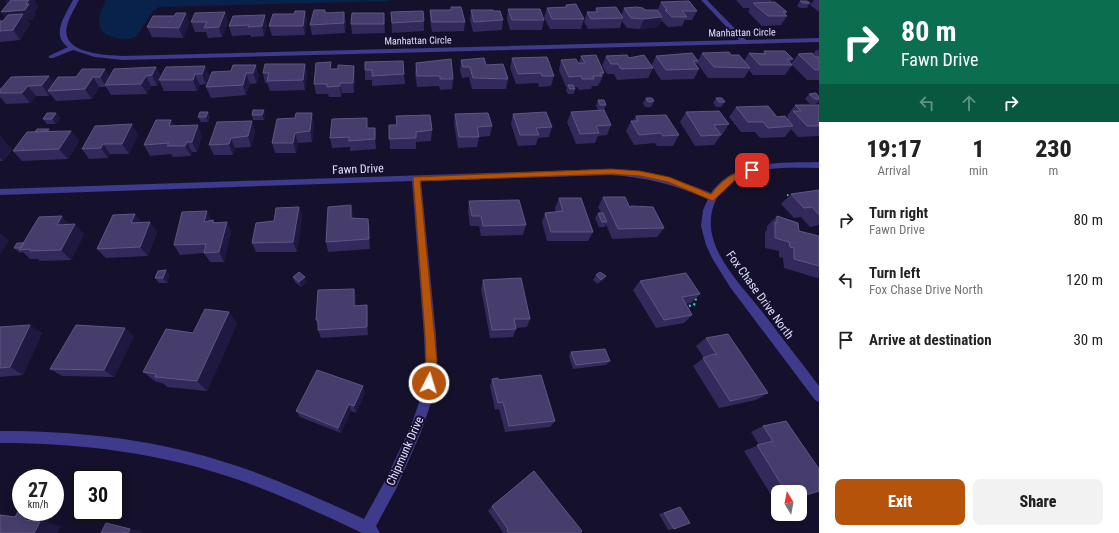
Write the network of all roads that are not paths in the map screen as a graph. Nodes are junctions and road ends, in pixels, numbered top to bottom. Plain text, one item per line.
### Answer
1 (76, 0) edge
2 (704, 0) edge
3 (819, 40) edge
4 (744, 42) junction
5 (72, 48) junction
6 (51, 57) dead end
7 (819, 165) edge
8 (416, 179) junction
9 (0, 192) edge
10 (713, 198) junction
11 (819, 396) edge
12 (0, 437) edge
13 (370, 531) edge

1 - 5 street
2 - 4 street
3 - 4 street, Manhattan Circle
4 - 5 street, Manhattan Circle
5 - 6 street
7 - 10 street, Fox Chase Drive North
8 - 9 street, Fawn Drive
8 - 10 street, Fawn Drive
8 - 13 street, Chipmunk Drive
10 - 11 street, Fox Chase Drive North
12 - 13 street

